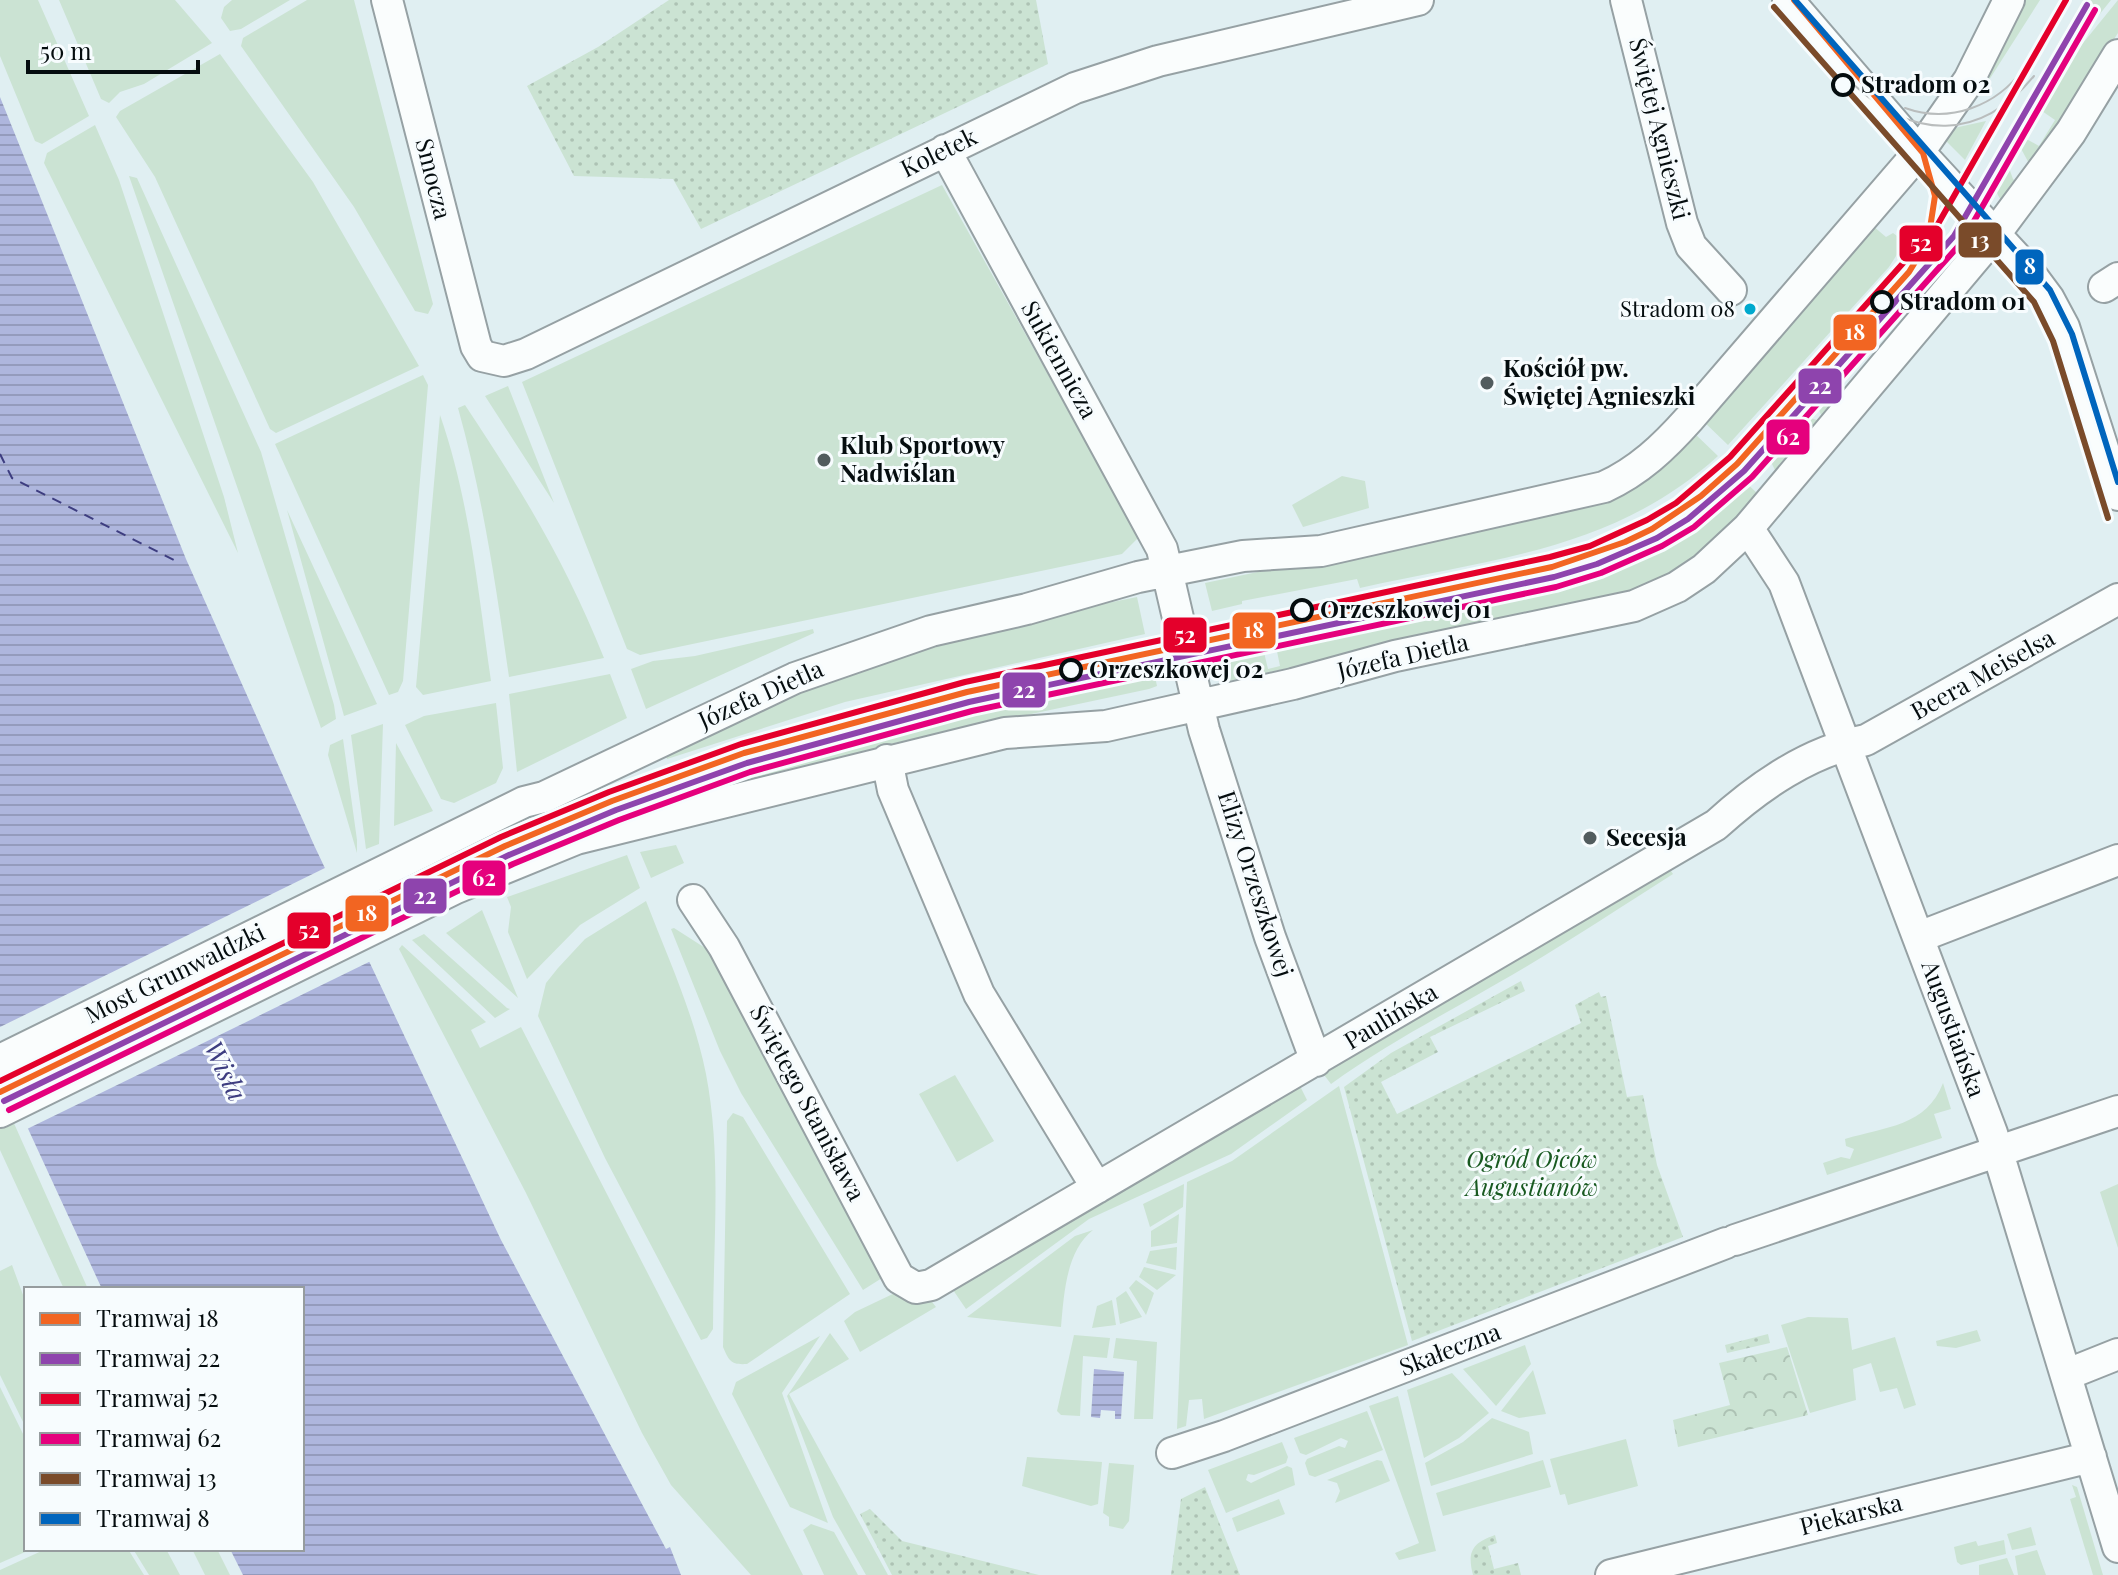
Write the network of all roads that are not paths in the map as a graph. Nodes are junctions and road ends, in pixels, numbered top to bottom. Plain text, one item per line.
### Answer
1 (387, 0) edge
2 (1418, 0) edge
3 (1626, 0) edge
4 (1788, 0) edge
5 (2009, 0) edge
6 (2118, 55) edge
7 (945, 150) junction
8 (1919, 152) junction
9 (1995, 234) junction
10 (1731, 290) dead end
11 (482, 356) joint
12 (2118, 495) edge
13 (1748, 528) junction
14 (1167, 571) junction
15 (2118, 599) edge
16 (1198, 705) junction
17 (1846, 744) junction
18 (887, 760) junction
19 (435, 846) joint
20 (2118, 860) edge
21 (456, 888) joint
22 (693, 900) dead end
23 (1919, 937) junction
24 (0, 1060) edge
25 (1316, 1061) junction
26 (2118, 1111) edge
27 (0, 1112) edge
28 (1999, 1153) junction
29 (1097, 1188) junction
30 (931, 1285) joint
31 (2118, 1354) edge
32 (2068, 1374) junction
33 (1172, 1453) dead end
34 (2091, 1457) junction
35 (2118, 1547) edge
36 (1611, 1575) edge

1 - 11 street, Smocza
2 - 7 street, Koletek
3 - 10 street, Świętej Agnieszki
4 - 8 street
5 - 8 street, Józefa Dietla
6 - 9 street, Józefa Dietla
7 - 11 street, Koletek
7 - 14 street, Sukiennicza
8 - 9 street
8 - 14 street, Józefa Dietla
9 - 12 street
9 - 13 street, Józefa Dietla
13 - 16 street, Józefa Dietla
13 - 17 street, Augustiańska
14 - 16 street, Sukiennicza
14 - 19 street, Józefa Dietla
15 - 17 street, Beera Meiselsa
16 - 18 street, Józefa Dietla
16 - 25 street, Elizy Orzeszkowej
17 - 23 street, Augustiańska
17 - 25 street, Paulińska
18 - 21 street, Józefa Dietla
18 - 29 street
19 - 24 street, Most Grunwaldzki
20 - 23 street
21 - 27 street, Most Grunwaldzki
22 - 30 street, Świętego Stanisława
23 - 28 street, Augustiańska
25 - 29 street, Paulińska
26 - 28 street, Skałeczna
28 - 32 street, Augustiańska
28 - 33 street, Skałeczna
29 - 30 street, Paulińska
31 - 32 street
32 - 34 street, Augustiańska
34 - 35 street, Augustiańska
34 - 36 street, Piekarska

